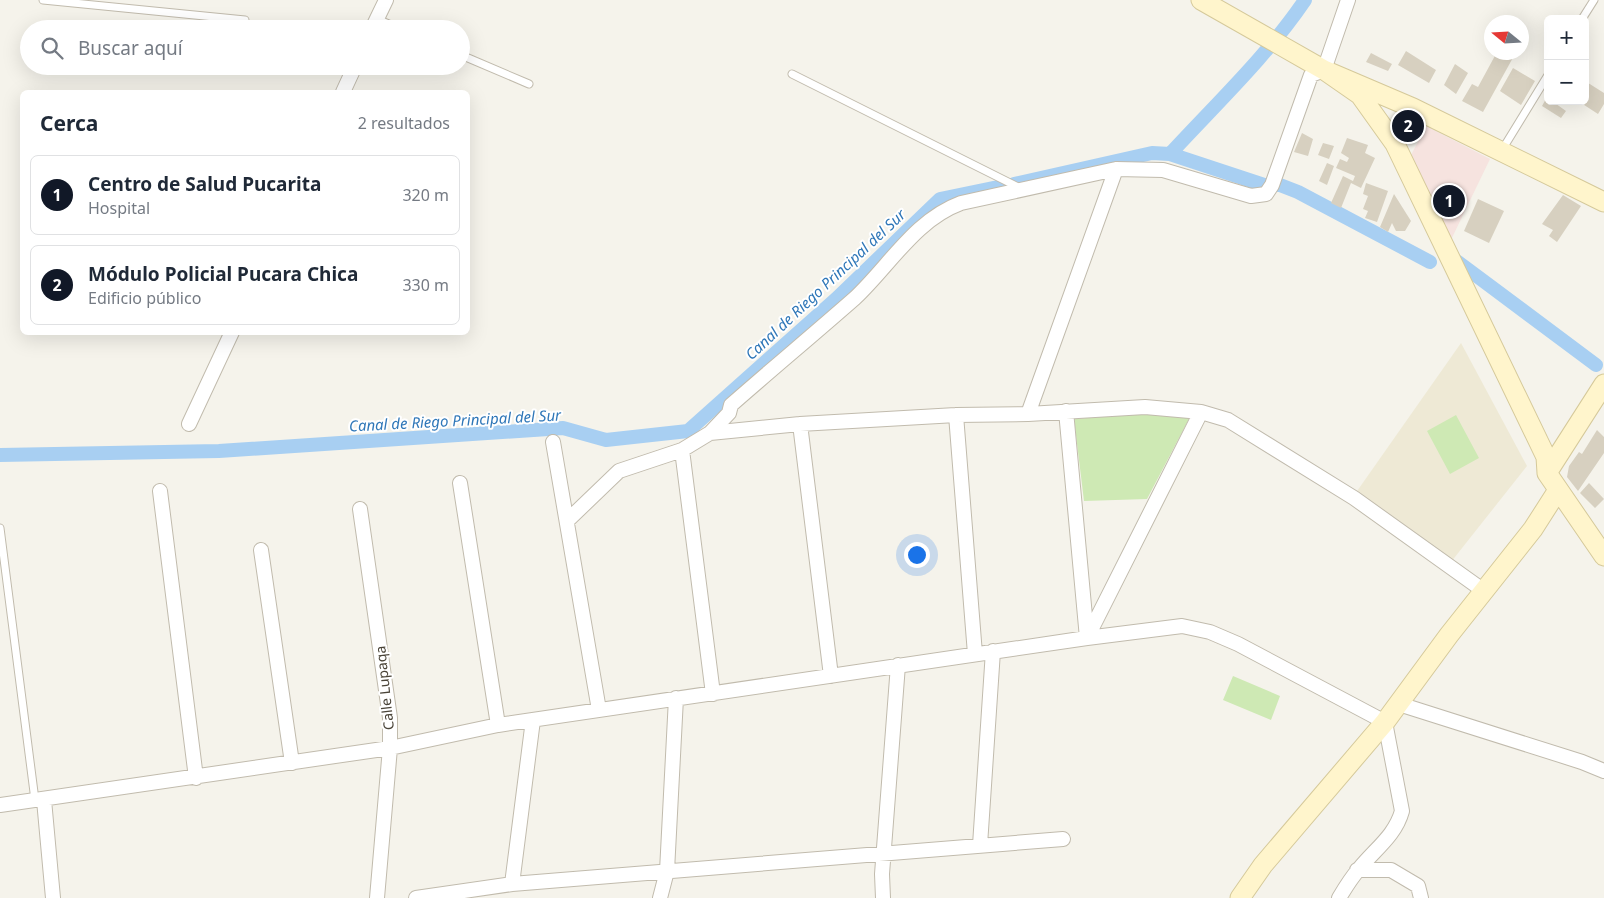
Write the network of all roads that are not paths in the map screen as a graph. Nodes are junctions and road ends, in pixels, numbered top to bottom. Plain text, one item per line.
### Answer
1 (43, 0) edge
2 (386, 0) edge
3 (1201, 0) edge
4 (1348, 0) edge
5 (1594, 0) edge
6 (1585, 15) edge
7 (245, 20) dead end
8 (377, 20) edge
9 (470, 59) edge
10 (1324, 70) junction
11 (792, 74) dead end
12 (351, 75) edge
13 (1544, 82) edge
14 (529, 84) dead end
15 (344, 90) edge
16 (1502, 151) junction
17 (1116, 169) junction
18 (1023, 190) junction
19 (1604, 202) edge
20 (231, 335) edge
21 (1604, 384) edge
22 (1066, 411) junction
23 (1201, 412) junction
24 (1028, 414) junction
25 (956, 415) junction
26 (189, 424) dead end
27 (800, 424) junction
28 (710, 432) junction
29 (553, 442) dead end
30 (682, 450) junction
31 (1547, 473) junction
32 (460, 484) dead end
33 (1558, 490) junction
34 (160, 491) dead end
35 (360, 508) dead end
36 (567, 521) junction
37 (0, 528) edge
38 (261, 550) dead end
39 (1604, 556) edge
40 (1484, 591) junction
41 (1087, 638) junction
42 (993, 651) junction
43 (976, 654) junction
44 (898, 665) junction
45 (831, 676) junction
46 (713, 694) junction
47 (676, 698) junction
48 (1398, 704) junction
49 (599, 710) junction
50 (532, 720) junction
51 (1385, 722) junction
52 (498, 725) junction
53 (390, 748) junction
54 (292, 763) junction
55 (1604, 771) edge
56 (196, 778) junction
57 (39, 800) junction
58 (0, 805) edge
59 (1063, 839) dead end
60 (980, 845) junction
61 (884, 853) junction
62 (1357, 870) junction
63 (666, 871) junction
64 (512, 884) junction
65 (53, 898) edge
66 (377, 898) edge
67 (416, 898) edge
68 (660, 898) edge
69 (883, 898) edge
70 (1240, 898) edge
71 (1339, 898) edge
72 (1421, 898) edge

1 - 7 lane
2 - 8 street
3 - 10 street
4 - 10 street
5 - 6 lane
9 - 14 lane
10 - 16 street
10 - 17 street
10 - 31 street
11 - 18 lane
12 - 15 street
13 - 16 lane
16 - 19 street
17 - 18 street
17 - 24 street
18 - 28 street
20 - 26 street
21 - 31 street
22 - 23 street
22 - 24 street
22 - 41 street
23 - 40 street
23 - 41 street
24 - 25 street
25 - 27 street
25 - 43 street
27 - 28 street
27 - 45 street
28 - 30 street
29 - 36 street
30 - 36 street
30 - 46 street
31 - 33 street
32 - 52 street
33 - 39 street
33 - 40 street
34 - 56 street
35 - 53 street, Calle Lupaqa
36 - 49 street
37 - 57 lane
38 - 54 street
40 - 48 street
41 - 42 street
41 - 51 street
42 - 43 street
42 - 60 street
43 - 44 street
44 - 45 street
44 - 61 street
45 - 46 street
46 - 47 street
47 - 49 street
47 - 63 street
48 - 51 street
48 - 55 street
49 - 50 street
50 - 52 street
50 - 64 street
51 - 62 street
51 - 70 street
52 - 53 street
53 - 54 street
53 - 66 street, Calle Lupaqa
54 - 56 street
56 - 57 street
57 - 58 street
57 - 65 street
59 - 60 street
60 - 61 street
61 - 63 street
61 - 69 street
62 - 71 street
62 - 72 street
63 - 64 street
63 - 68 street
64 - 67 street

